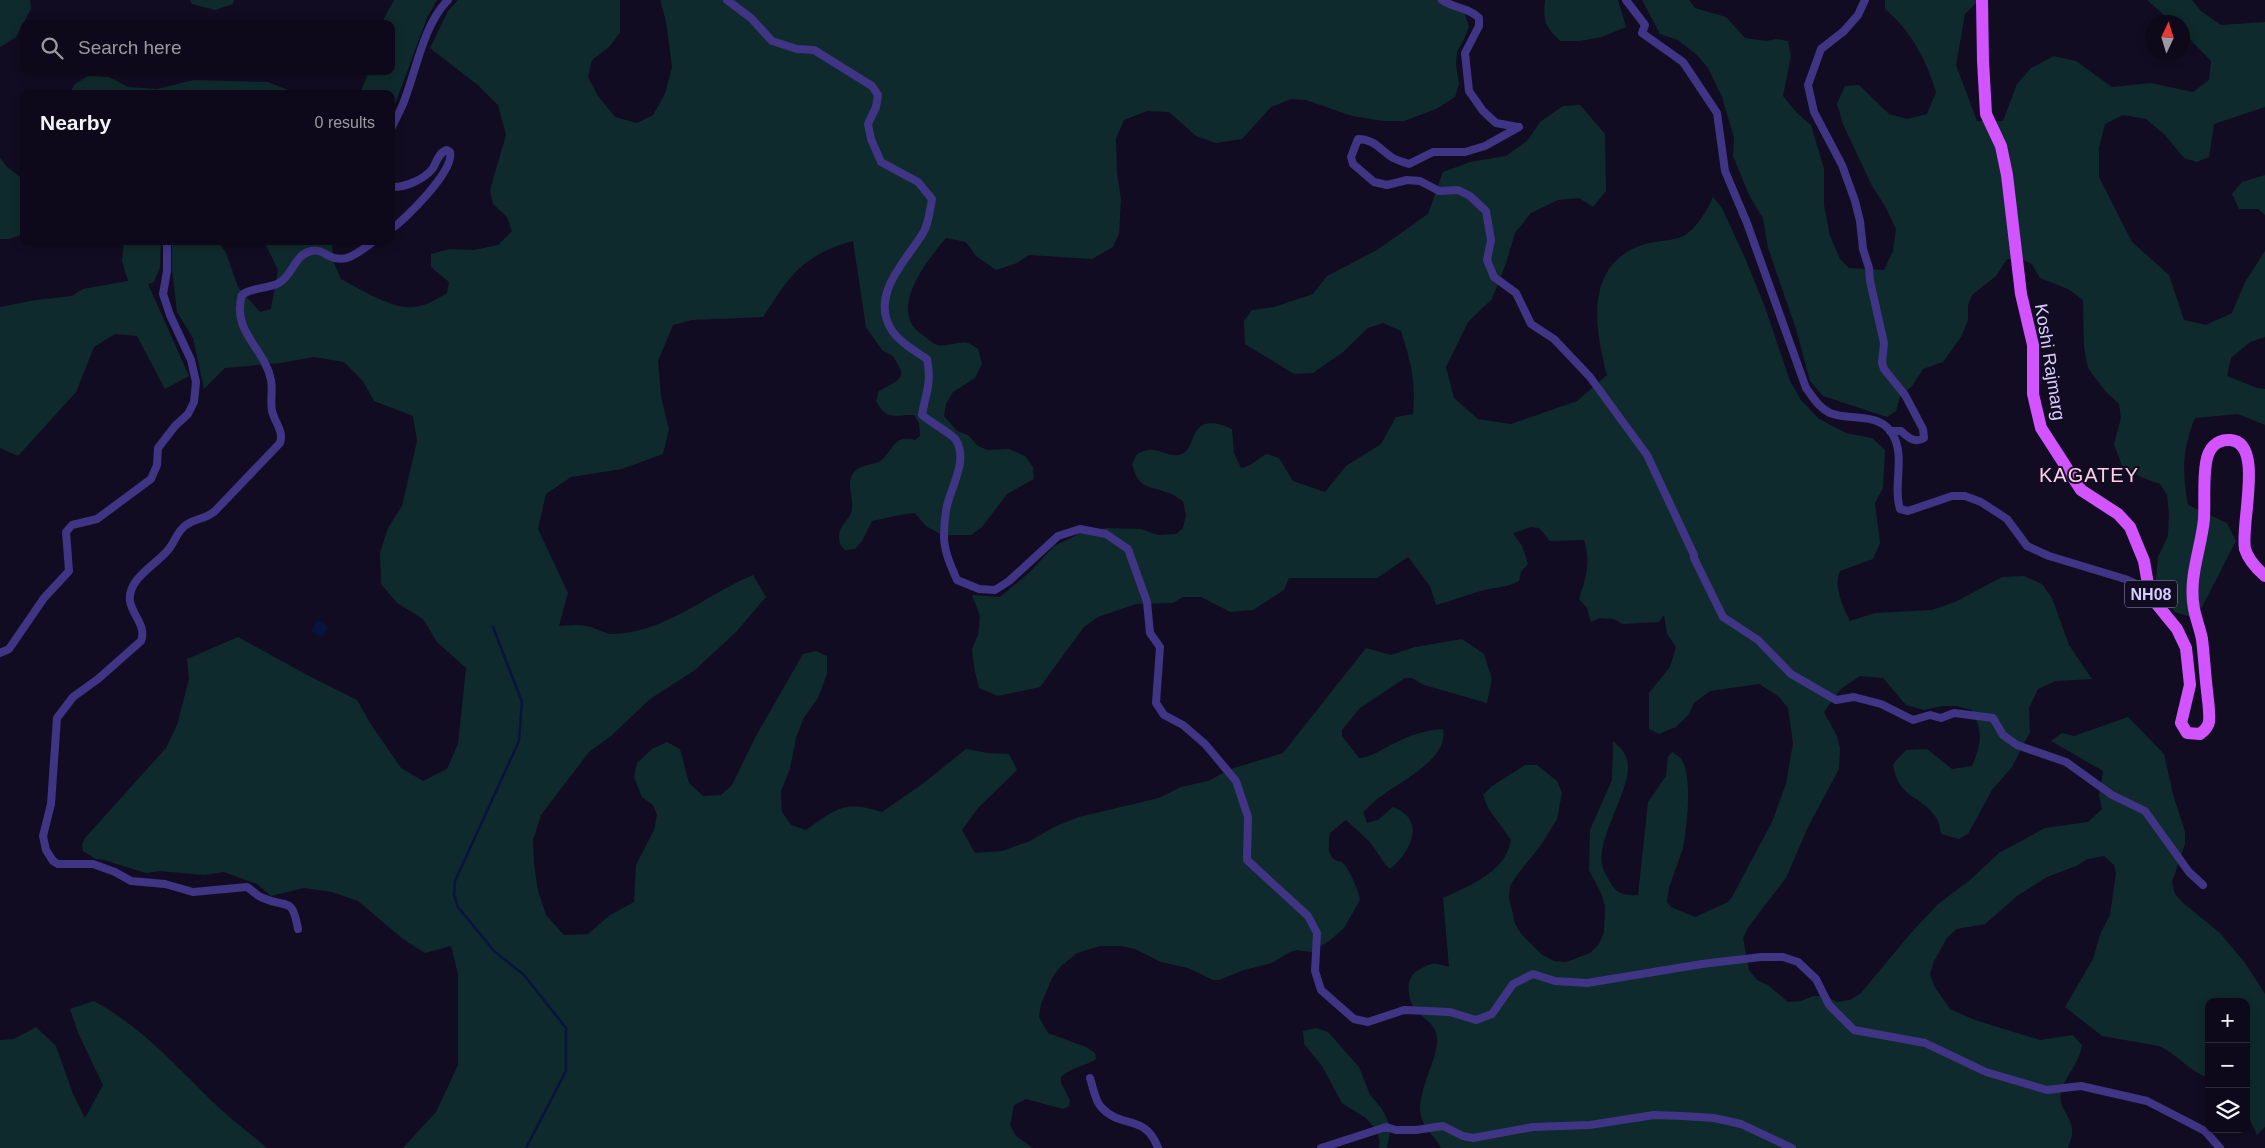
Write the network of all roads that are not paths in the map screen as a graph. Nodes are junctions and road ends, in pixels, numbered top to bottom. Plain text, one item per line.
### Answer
1 (448, 0) edge
2 (727, 0) edge
3 (1442, 0) edge
4 (1626, 0) edge
5 (1865, 0) edge
6 (1982, 0) edge
7 (395, 121) edge
8 (395, 187) edge
9 (395, 226) edge
10 (167, 245) edge
11 (368, 245) edge
12 (1890, 431) junction
13 (2265, 576) edge
14 (2149, 590) junction
15 (0, 653) edge
16 (2203, 885) dead end
17 (298, 929) dead end
18 (1090, 1078) dead end
19 (1158, 1148) edge
20 (1321, 1148) edge
21 (1792, 1148) edge
22 (2220, 1148) edge

1 - 7 street
2 - 22 street
3 - 16 street
4 - 12 street
5 - 12 street
6 - 14 main road, Koshi Rajmarg / NH08
8 - 9 street
10 - 15 street
11 - 17 street
12 - 14 street
13 - 14 main road, Koshi Rajmarg / NH08
18 - 19 street
20 - 21 street

